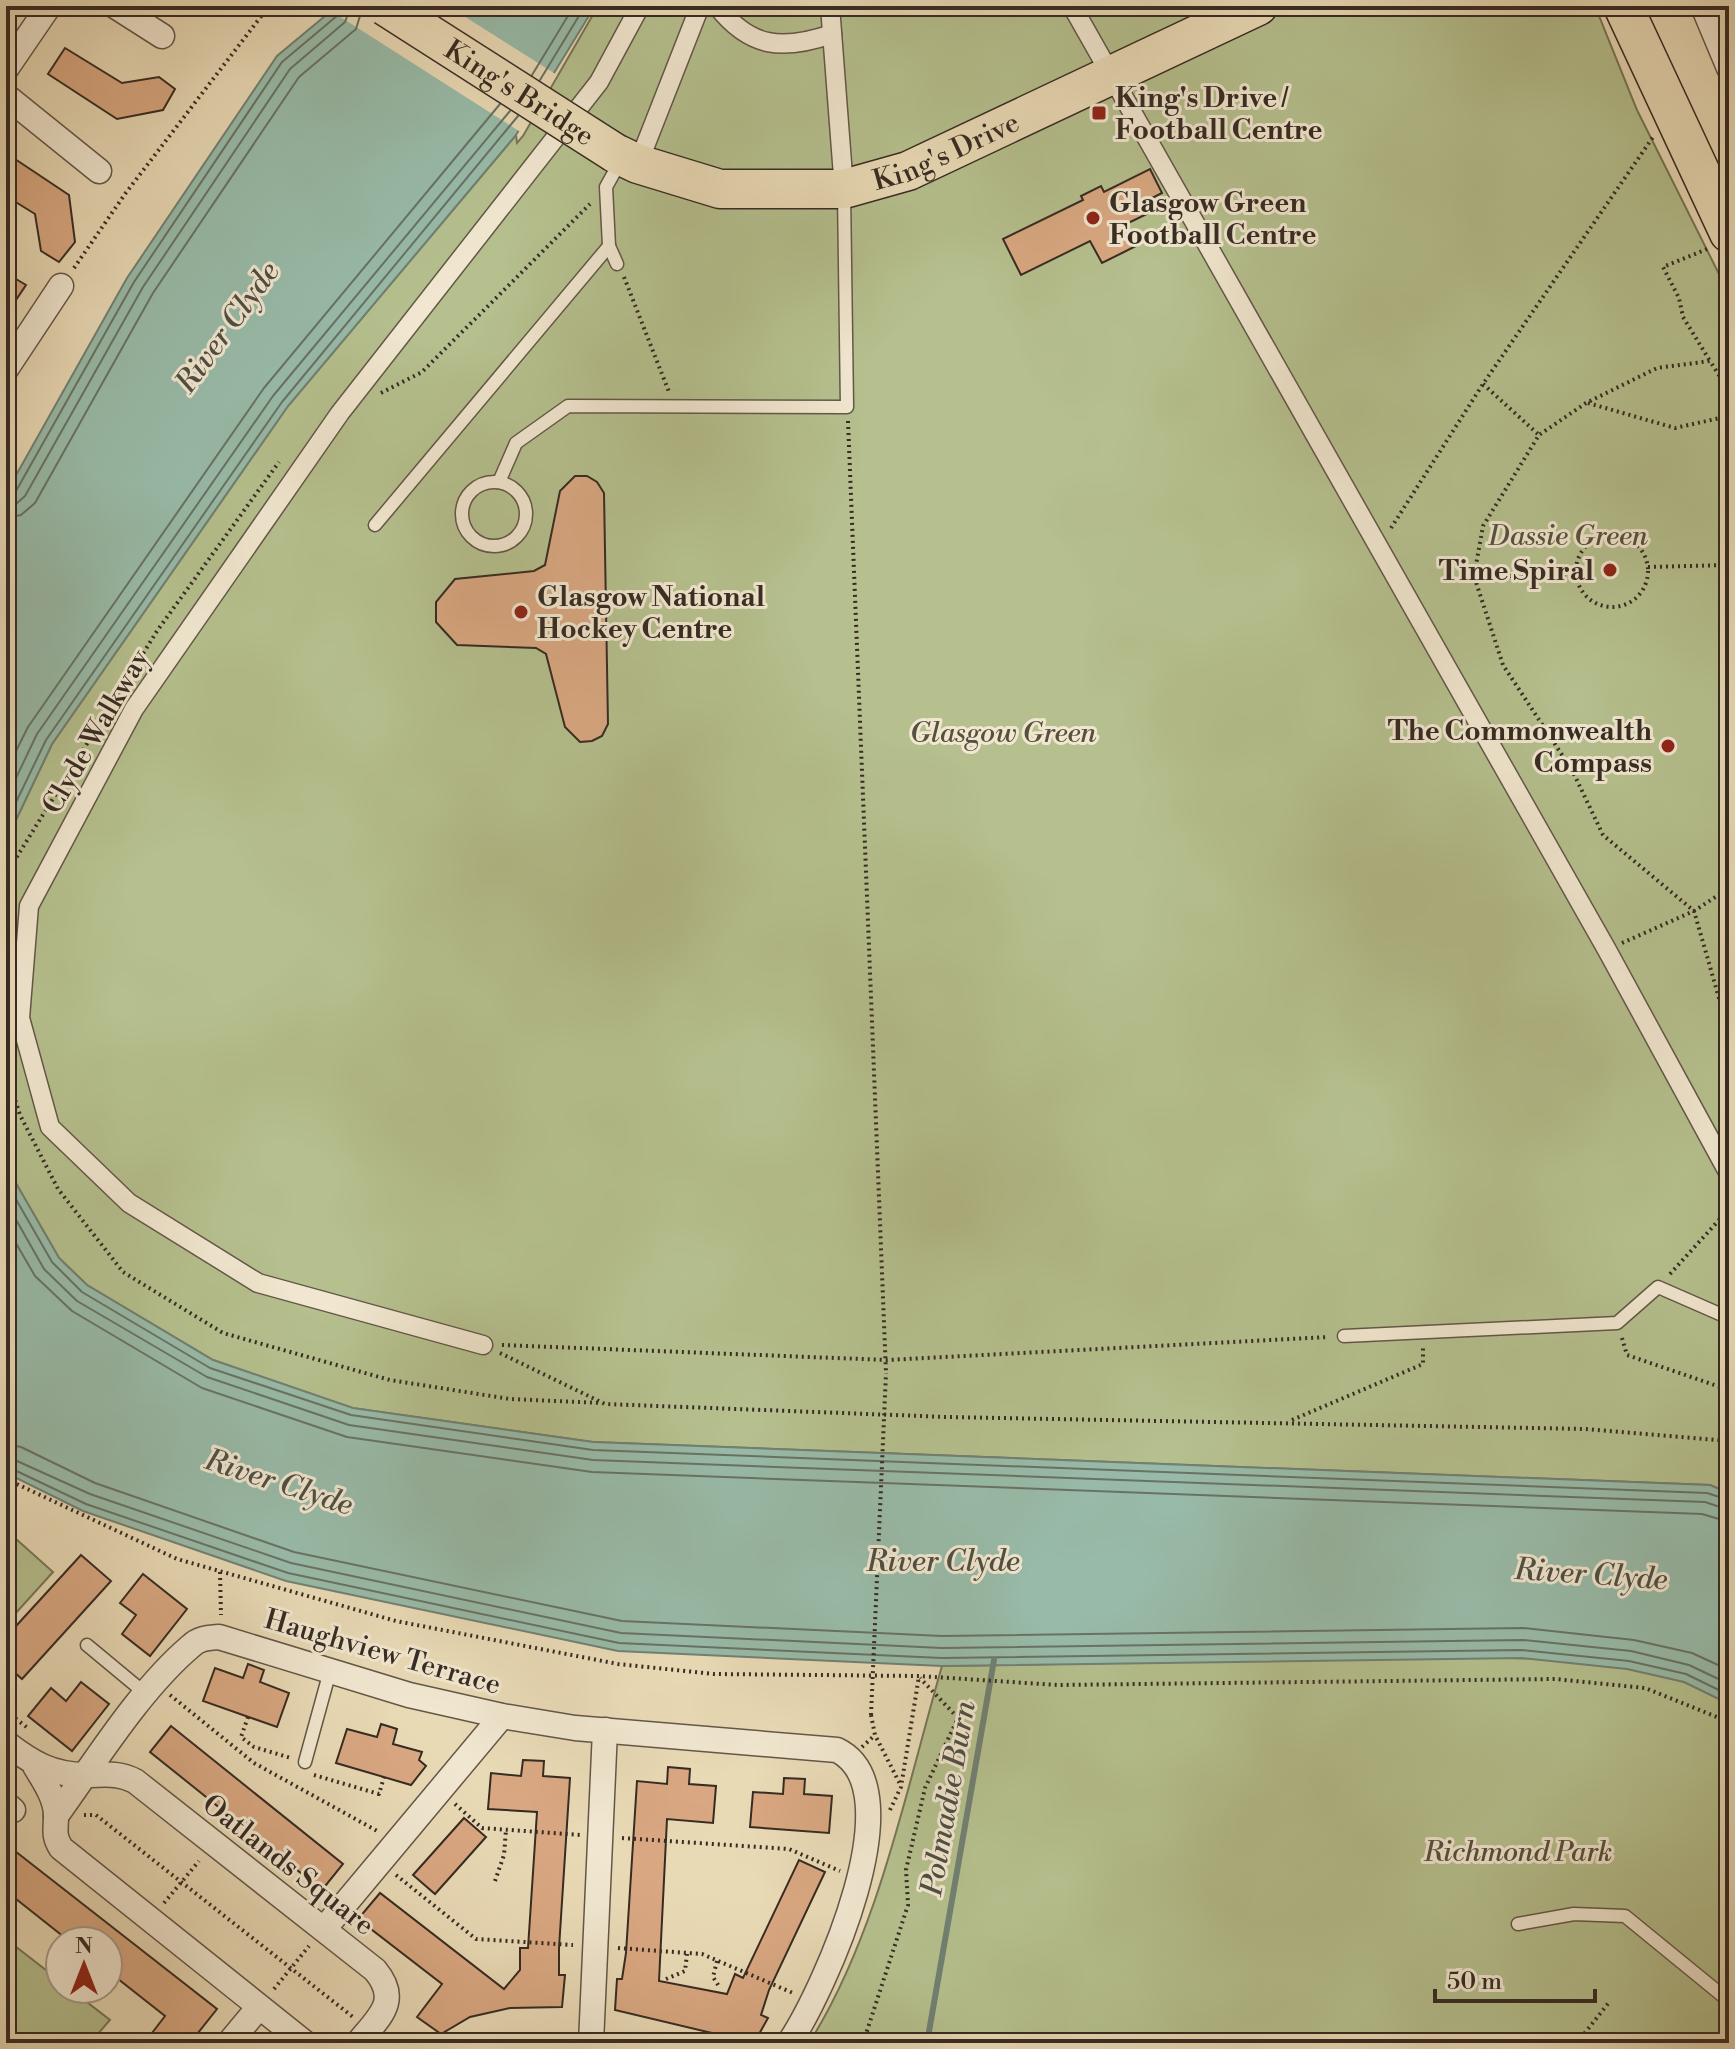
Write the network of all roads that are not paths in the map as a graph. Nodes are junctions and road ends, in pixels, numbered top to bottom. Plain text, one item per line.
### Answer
1 (49, 6) edge
2 (115, 6) edge
3 (385, 6) edge
4 (640, 6) edge
5 (700, 6) edge
6 (717, 6) edge
7 (830, 6) edge
8 (1072, 6) edge
9 (1258, 6) edge
10 (1623, 6) edge
11 (1703, 6) edge
12 (832, 34) junction
13 (162, 36) dead end
14 (1726, 56) edge
15 (6, 69) edge
16 (1113, 74) junction
17 (6, 96) edge
18 (620, 165) junction
19 (99, 171) dead end
20 (844, 189) junction
21 (1724, 239) edge
22 (609, 246) junction
23 (617, 264) road end
24 (61, 286) road end
25 (6, 368) edge
26 (499, 482) junction
27 (375, 525) dead end
28 (1729, 1174) edge
29 (1729, 1318) edge
30 (1344, 1336) road end
31 (483, 1345) road end
32 (87, 1645) dead end
33 (330, 1671) junction
34 (151, 1689) junction
35 (502, 1716) junction
36 (605, 1730) junction
37 (6, 1743) edge
38 (305, 1762) dead end
39 (35, 1766) junction
40 (88, 1775) junction
41 (56, 1816) junction
42 (1518, 1924) dead end
43 (324, 1929) junction
44 (1729, 2001) edge
45 (259, 2007) junction
46 (364, 2036) edge
47 (229, 2043) edge
48 (305, 2043) edge
49 (591, 2043) edge
50 (789, 2043) edge

1 - 15 street
2 - 13 street
3 - 18 main road, King's Bridge, bridge
4 - 31 street, Clyde Walkway
5 - 18 street
6 - 12 street
7 - 12 street
8 - 16 street
9 - 16 main road, King's Drive
10 - 21 main road
11 - 14 street
12 - 20 street
16 - 20 main road, King's Drive
16 - 28 street
17 - 19 street
18 - 20 main road, King's Drive
18 - 22 lane
20 - 26 lane
22 - 23 lane
22 - 27 lane
24 - 25 street
26 - 26 lane
29 - 30 lane
32 - 34 lane
33 - 34 street, Haughview Terrace
33 - 35 street, Haughview Terrace
33 - 38 lane
34 - 40 street, Haughview Terrace
35 - 36 street, Haughview Terrace
35 - 43 street
36 - 49 street
36 - 50 street, Haughview Terrace
37 - 39 street
39 - 40 street, Oatlands Square
39 - 41 street
40 - 41 street
40 - 43 street, Oatlands Square
41 - 45 street
42 - 44 lane
43 - 46 street, Oatlands Square
45 - 47 street
45 - 48 street

